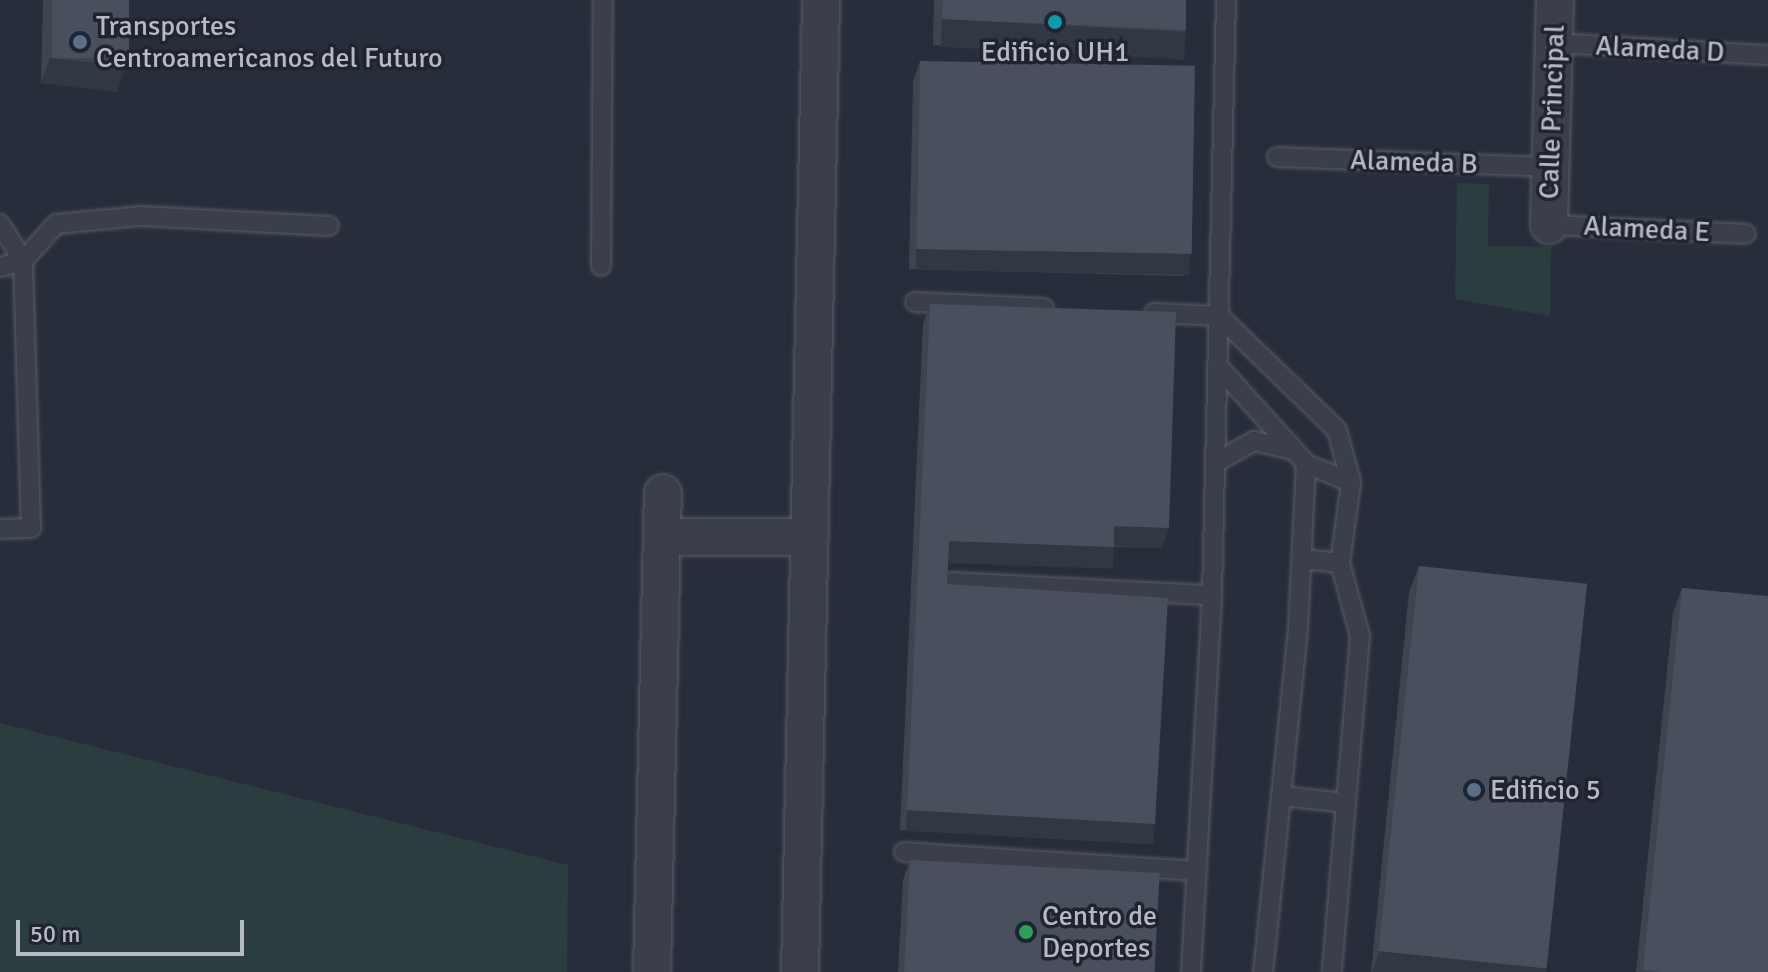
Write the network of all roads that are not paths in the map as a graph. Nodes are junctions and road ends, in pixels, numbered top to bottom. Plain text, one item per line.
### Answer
1 (603, 0) edge
2 (821, 0) edge
3 (1226, 0) edge
4 (1555, 0) edge
5 (1554, 43) junction
6 (1767, 55) edge
7 (1277, 157) dead end
8 (1551, 167) junction
9 (0, 224) edge
10 (1549, 225) joint
11 (329, 226) dead end
12 (1746, 234) dead end
13 (23, 261) junction
14 (601, 266) dead end
15 (0, 267) edge
16 (915, 302) dead end
17 (1067, 309) edge
18 (1128, 312) edge
19 (1219, 316) junction
20 (1217, 365) junction
21 (1300, 457) junction
22 (1215, 463) junction
23 (1351, 482) junction
24 (663, 493) dead end
25 (0, 529) edge
26 (663, 537) junction
27 (810, 537) junction
28 (1302, 559) junction
29 (1340, 563) junction
30 (951, 582) edge
31 (1212, 595) junction
32 (1282, 796) junction
33 (1345, 803) junction
34 (904, 852) dead end
35 (1195, 871) junction
36 (652, 972) edge
37 (800, 972) edge
38 (1191, 972) edge
39 (1263, 972) edge
40 (1332, 972) edge

1 - 14 lane
2 - 27 street
3 - 19 lane
4 - 5 street, Calle Principal
5 - 6 lane, Alameda D
5 - 8 street, Calle Principal
7 - 8 lane, Alameda B
8 - 10 street, Calle Principal
9 - 13 lane
10 - 12 lane, Alameda E
11 - 13 lane
13 - 15 lane
13 - 25 lane
16 - 17 lane
18 - 19 lane
19 - 20 lane
19 - 23 lane
20 - 21 lane
20 - 22 lane
21 - 22 lane
21 - 23 lane
21 - 28 lane
22 - 31 lane
23 - 29 lane
24 - 26 street
26 - 27 street
26 - 36 street
27 - 37 street
28 - 29 lane
28 - 32 lane
29 - 33 lane
30 - 31 lane
31 - 35 lane
32 - 33 lane
32 - 39 lane
33 - 40 lane
34 - 35 lane
35 - 38 lane

